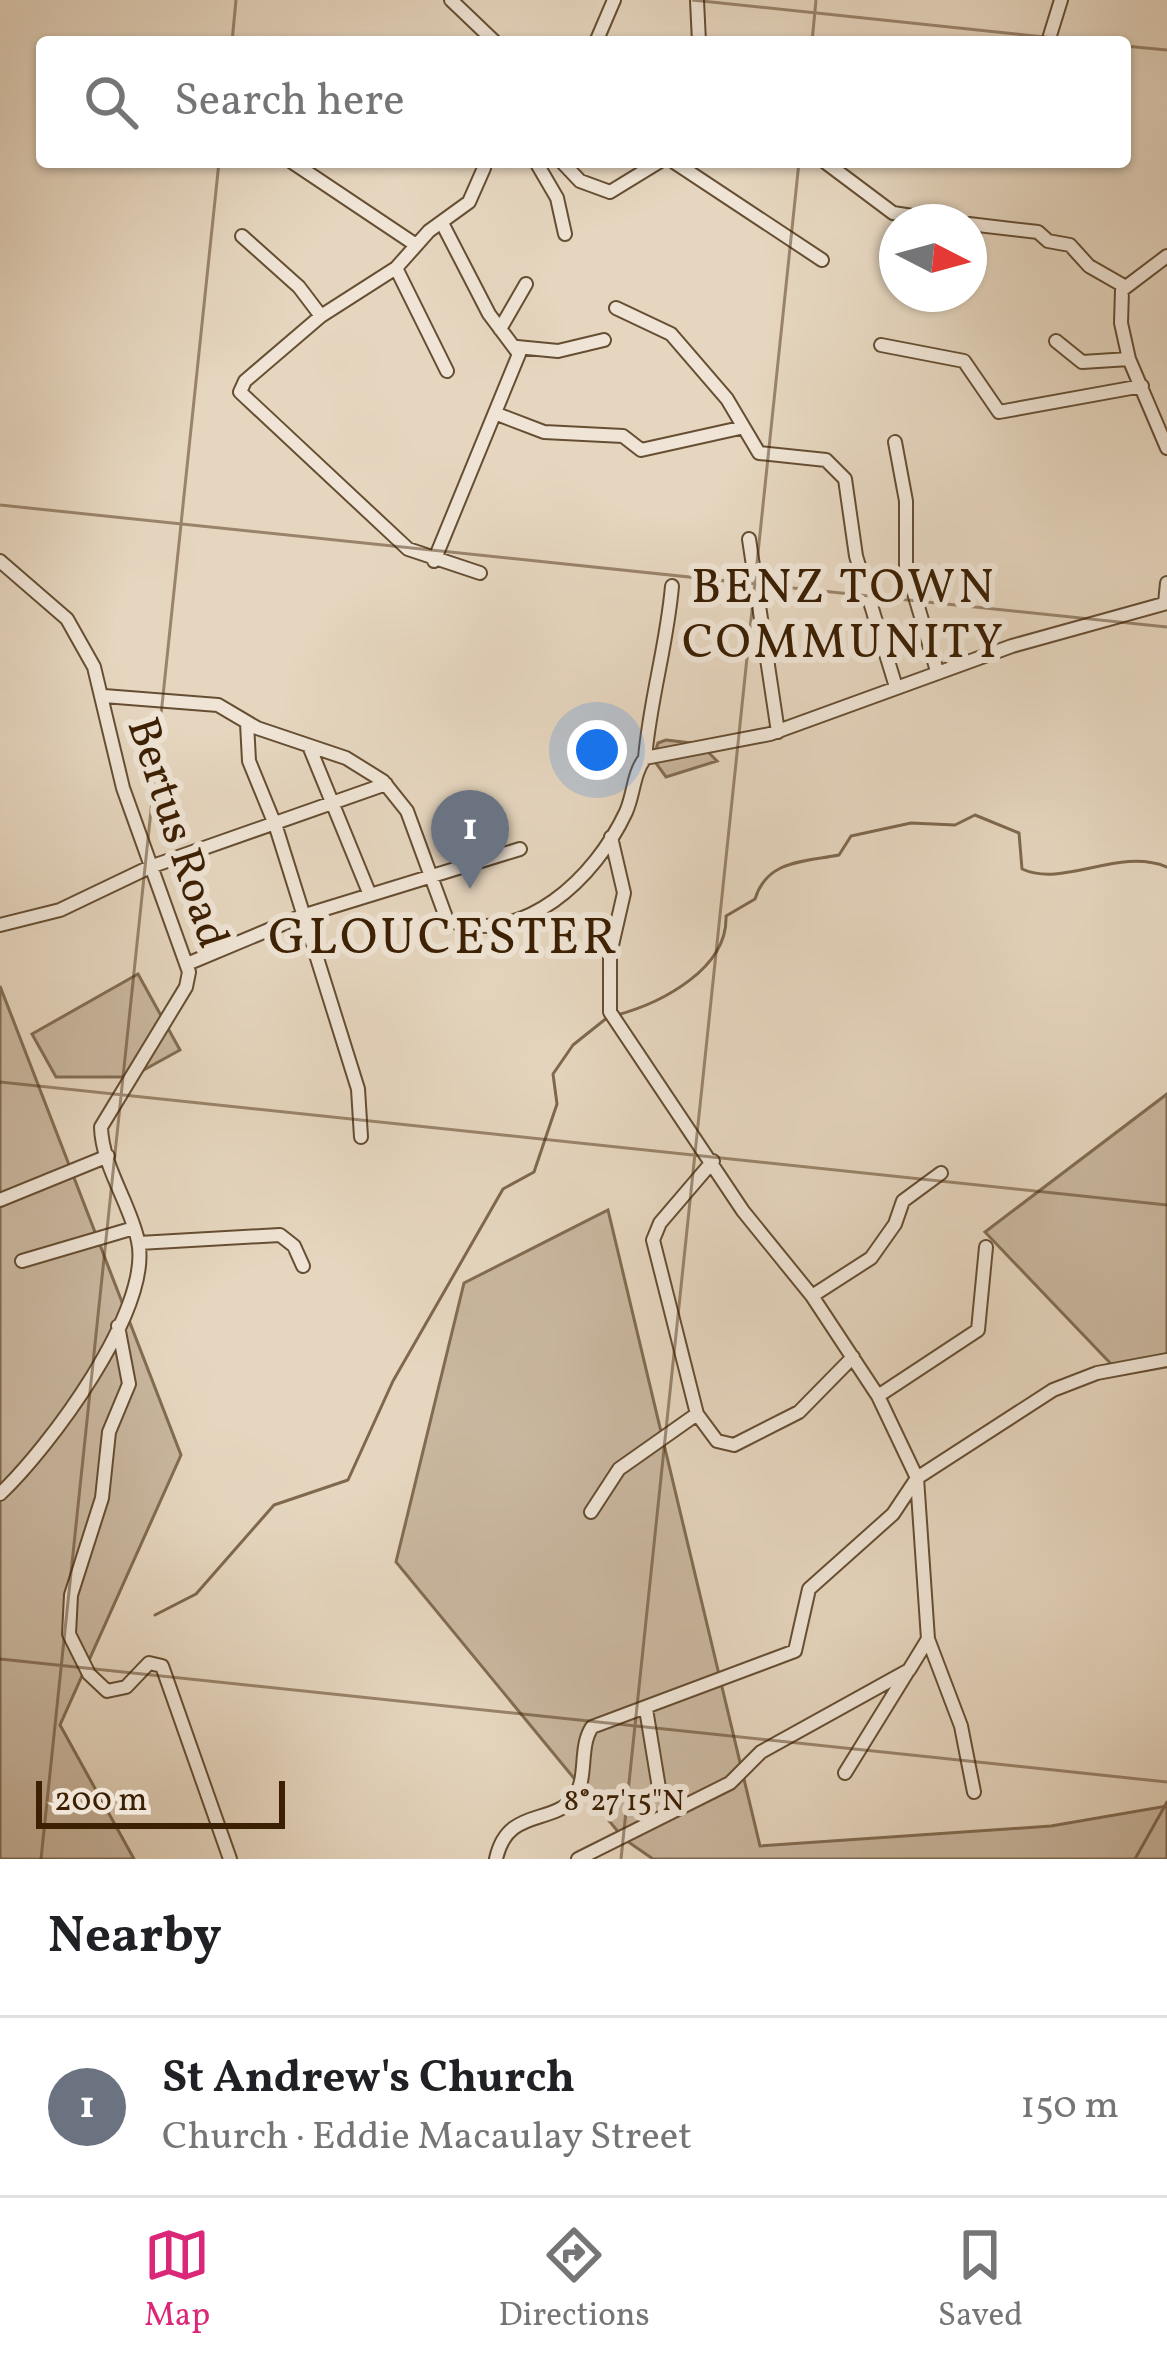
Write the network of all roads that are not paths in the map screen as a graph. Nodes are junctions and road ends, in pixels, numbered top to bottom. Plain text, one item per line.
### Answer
1 (451, 0) edge
2 (614, 0) edge
3 (697, 0) edge
4 (1060, 0) edge
5 (489, 36) edge
6 (599, 36) edge
7 (699, 36) edge
8 (1050, 36) edge
9 (301, 168) edge
10 (482, 168) edge
11 (540, 168) edge
12 (568, 168) edge
13 (649, 168) edge
14 (683, 168) edge
15 (844, 168) edge
16 (883, 204) edge
17 (442, 223) junction
18 (987, 226) edge
19 (565, 234) dead end
20 (242, 236) dead end
21 (416, 245) junction
22 (1167, 256) edge
23 (822, 260) dead end
24 (396, 268) junction
25 (526, 284) dead end
26 (1124, 286) junction
27 (616, 308) dead end
28 (321, 316) junction
29 (500, 329) junction
30 (604, 340) dead end
31 (1056, 341) dead end
32 (880, 345) dead end
33 (517, 347) junction
34 (1129, 359) junction
35 (447, 371) dead end
36 (1142, 386) junction
37 (496, 415) junction
38 (740, 428) junction
39 (895, 442) dead end
40 (1167, 448) edge
41 (749, 539) dead end
42 (0, 561) edge
43 (434, 561) junction
44 (481, 573) dead end
45 (1167, 583) edge
46 (672, 586) dead end
47 (1166, 603) edge
48 (937, 671) junction
49 (896, 687) junction
50 (104, 696) junction
51 (247, 723) junction
52 (778, 732) junction
53 (309, 746) junction
54 (645, 758) junction
55 (386, 784) junction
56 (336, 805) junction
57 (276, 827) junction
58 (611, 837) junction
59 (520, 849) dead end
60 (150, 867) junction
61 (429, 875) junction
62 (370, 895) junction
63 (302, 916) junction
64 (0, 926) edge
65 (187, 964) junction
66 (361, 1137) dead end
67 (108, 1156) junction
68 (713, 1161) junction
69 (941, 1173) dead end
70 (0, 1200) edge
71 (134, 1228) junction
72 (139, 1244) junction
73 (986, 1247) dead end
74 (22, 1261) dead end
75 (303, 1266) dead end
76 (812, 1296) junction
77 (118, 1325) junction
78 (853, 1357) junction
79 (1167, 1360) edge
80 (878, 1396) junction
81 (698, 1414) junction
82 (917, 1478) junction
83 (0, 1494) edge
84 (591, 1512) dead end
85 (928, 1639) junction
86 (909, 1670) junction
87 (646, 1709) junction
88 (844, 1773) dead end
89 (974, 1792) dead end
90 (676, 1810) junction
91 (230, 1859) edge
92 (496, 1859) edge
93 (578, 1859) edge

1 - 5 street
2 - 6 street
3 - 7 street
4 - 8 street
9 - 21 street
10 - 17 street
11 - 19 street
12 - 13 street
14 - 23 street
15 - 16 street
17 - 21 street
17 - 29 street
18 - 26 street
20 - 28 street
21 - 24 street
22 - 26 street
24 - 28 street
24 - 35 street
25 - 29 street
26 - 34 street
27 - 38 street
28 - 43 street
29 - 33 street
30 - 33 street
31 - 34 street
32 - 36 street
33 - 37 street
34 - 36 street
36 - 40 street
37 - 38 street
37 - 43 street
38 - 49 street
39 - 48 street
41 - 52 street
42 - 50 street, Bertus Road
43 - 44 street
45 - 47 street
46 - 54 street
47 - 48 street
48 - 49 street
49 - 52 street
50 - 51 street
50 - 60 street, Bertus Road
51 - 53 street
51 - 57 street
52 - 54 street
53 - 55 street
53 - 56 street
54 - 58 street
55 - 56 street
55 - 61 street
56 - 57 street
56 - 62 street
57 - 60 street
57 - 63 street
58 - 61 street
58 - 68 street
59 - 61 street
60 - 64 street
60 - 65 street, Bertus Road
61 - 62 street
62 - 63 street
63 - 65 street
63 - 66 street
65 - 67 street, Bertus Road
67 - 70 street
67 - 71 street, Bertus Road
68 - 76 street
68 - 81 street
69 - 76 street
71 - 72 street, Bertus Road
71 - 74 street
72 - 75 street
72 - 77 street, Bertus Road
73 - 80 street
76 - 78 street
77 - 83 street, Bertus Road
77 - 91 street
78 - 80 street
78 - 81 street
79 - 82 street
80 - 82 street
81 - 84 street
82 - 85 street
82 - 87 street
85 - 86 street
85 - 89 street
86 - 88 street
86 - 90 street
87 - 90 street
87 - 92 street
90 - 93 street

